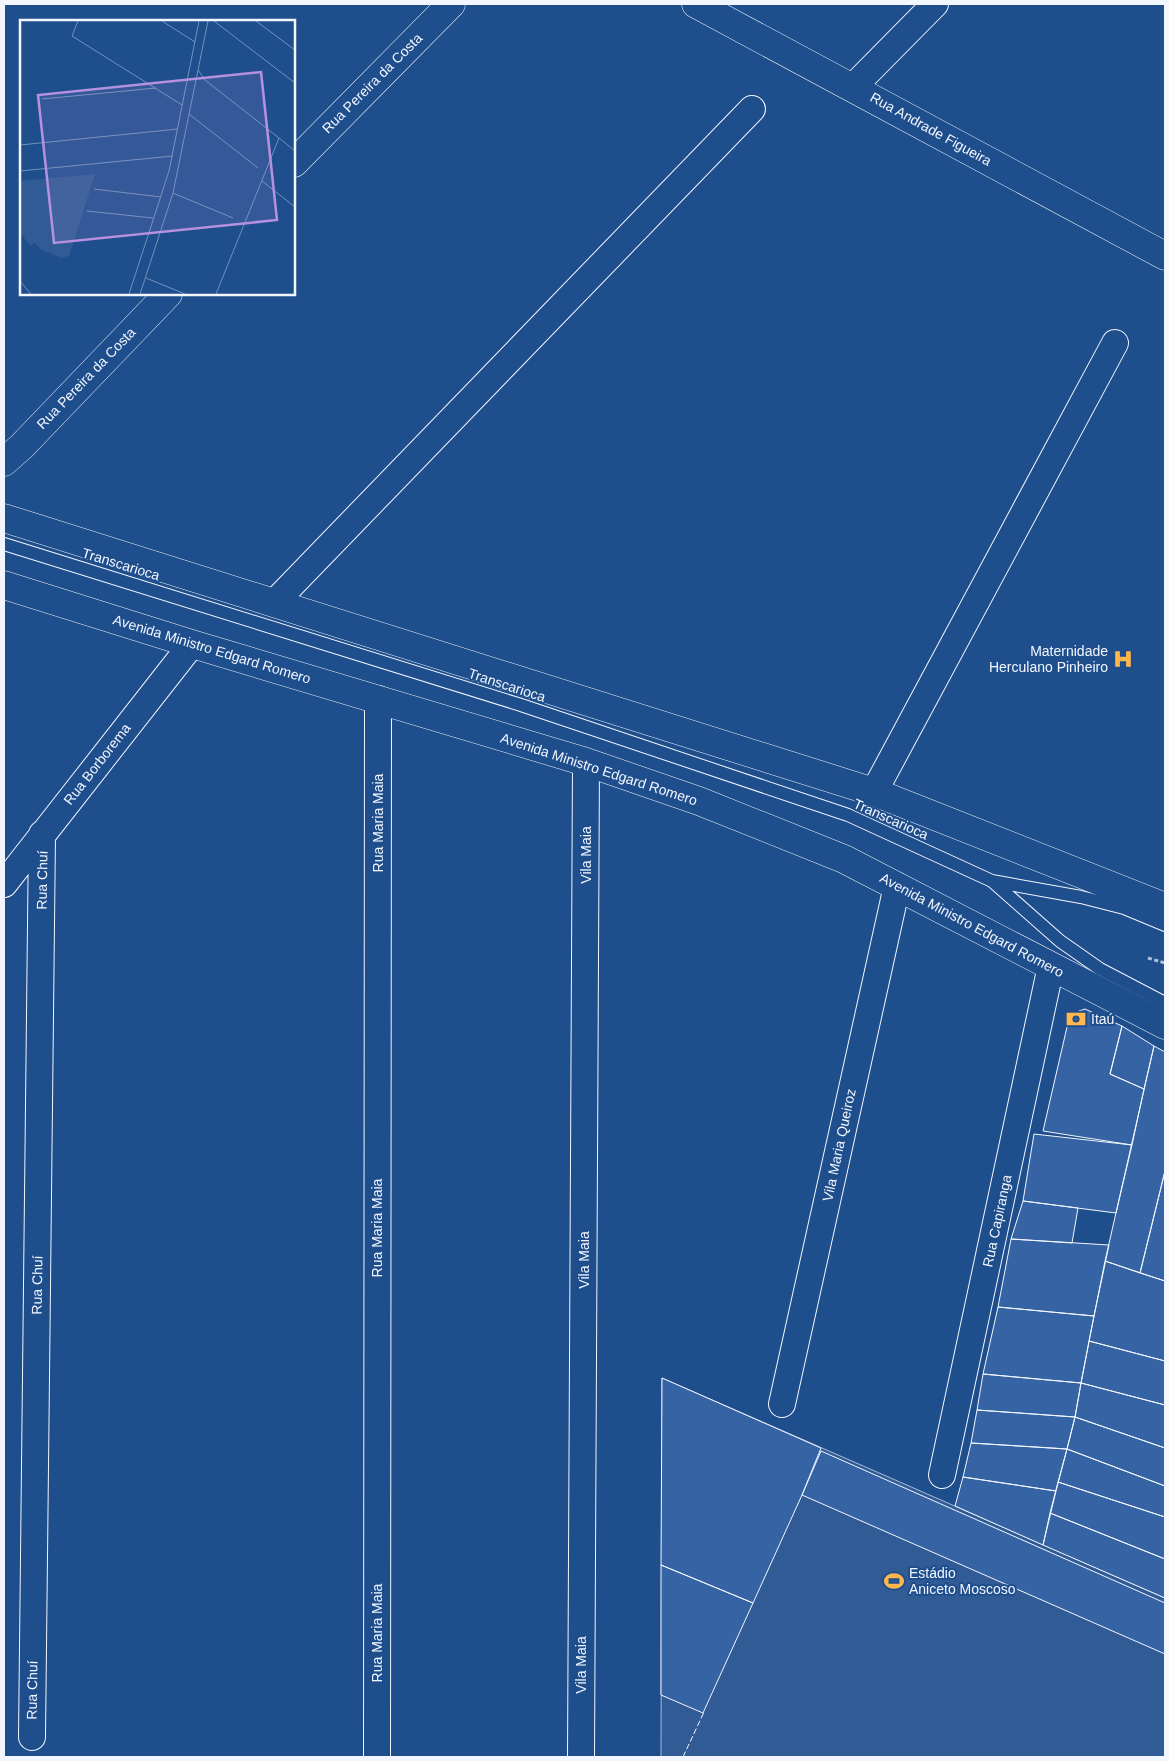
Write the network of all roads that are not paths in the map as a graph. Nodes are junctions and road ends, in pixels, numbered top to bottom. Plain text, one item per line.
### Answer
1 (450, 4) edge
2 (696, 4) edge
3 (935, 4) edge
4 (854, 87) junction
5 (752, 109) dead end
6 (295, 162) edge
7 (1165, 256) edge
8 (167, 295) edge
9 (1115, 343) dead end
10 (4, 462) edge
11 (4, 518) edge
12 (4, 544) edge
13 (4, 585) edge
14 (274, 603) junction
15 (192, 644) junction
16 (378, 699) junction
17 (586, 762) junction
18 (874, 792) junction
19 (42, 834) junction
20 (992, 881) junction
21 (4, 884) edge
22 (897, 886) junction
23 (1165, 907) edge
24 (1165, 925) edge
25 (1051, 966) junction
26 (1165, 1003) edge
27 (1165, 1025) edge
28 (782, 1404) dead end
29 (942, 1475) dead end
30 (32, 1737) dead end
31 (377, 1757) edge
32 (581, 1757) edge

1 - 6 main road, Rua Pereira da Costa
2 - 4 main road, Rua Andrade Figueira
3 - 4 street
4 - 7 main road, Rua Andrade Figueira
5 - 14 street
8 - 10 main road, Rua Pereira da Costa
9 - 18 street
11 - 14 main road
12 - 20 lane, Transcarioca
13 - 15 main road, Avenida Ministro Edgard Romero
14 - 18 main road
15 - 16 main road, Avenida Ministro Edgard Romero
15 - 19 street, Rua Borborema
16 - 17 main road, Avenida Ministro Edgard Romero
16 - 31 street, Rua Maria Maia
17 - 22 main road, Avenida Ministro Edgard Romero
17 - 32 street, Vila Maia
18 - 23 main road
19 - 21 street, Rua Borborema
19 - 30 street, Rua Chuí
20 - 24 lane, Transcarioca
20 - 26 lane, Transcarioca
22 - 25 main road, Avenida Ministro Edgard Romero
22 - 28 street, Vila Maria Queiroz
25 - 27 main road, Avenida Ministro Edgard Romero
25 - 29 street, Rua Capiranga

